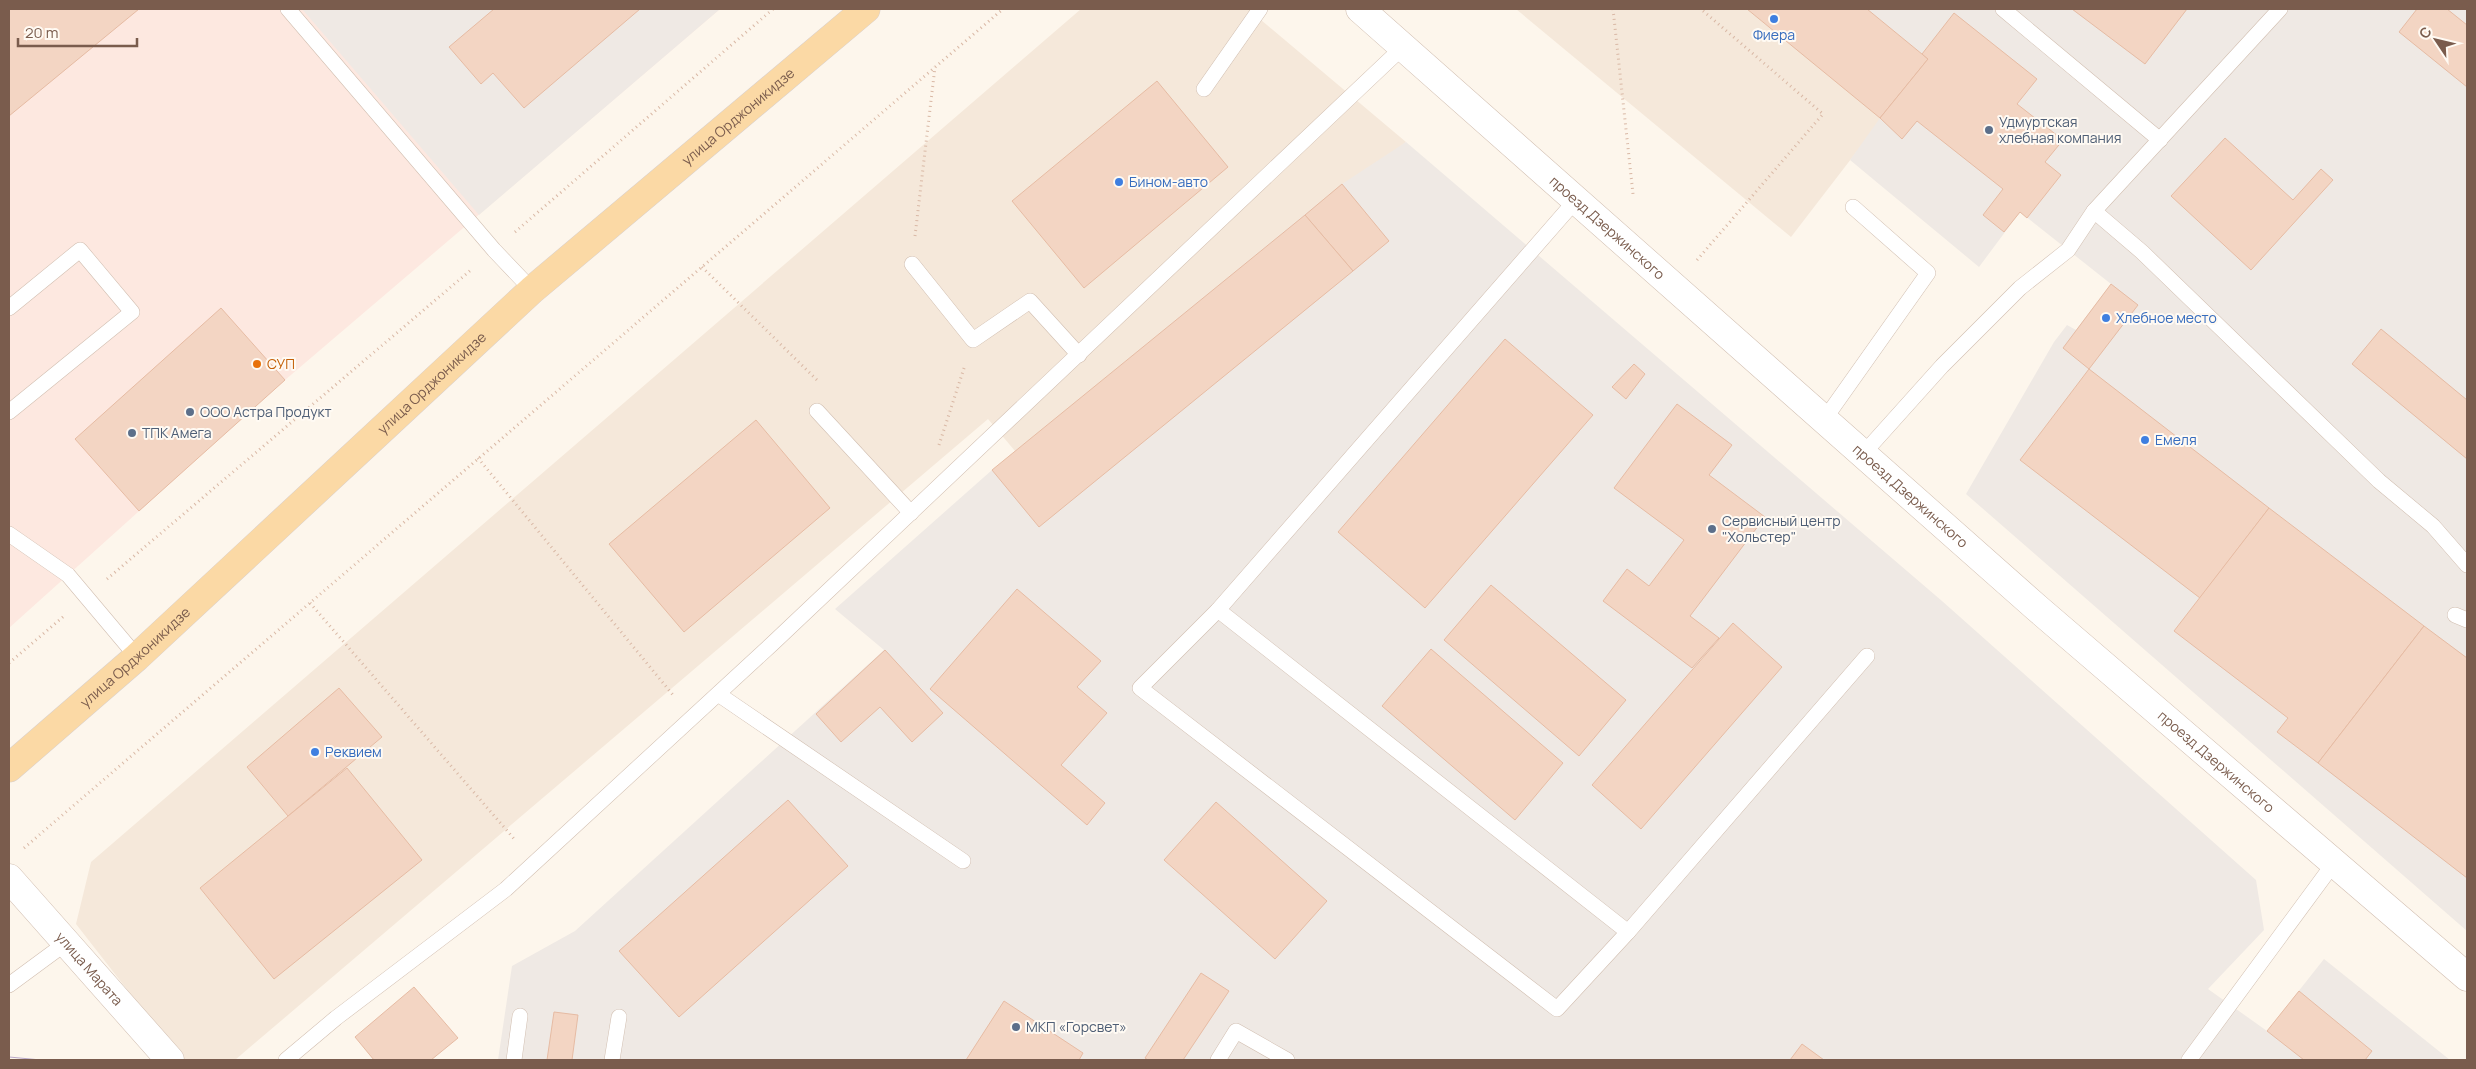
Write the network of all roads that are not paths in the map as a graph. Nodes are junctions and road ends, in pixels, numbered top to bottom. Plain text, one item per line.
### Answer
1 (288, 9) edge
2 (866, 9) edge
3 (1260, 9) edge
4 (1360, 9) edge
5 (2003, 9) edge
6 (2280, 9) edge
7 (1403, 47) junction
8 (1204, 90) dead end
9 (2160, 140) junction
10 (1576, 200) junction
11 (1854, 208) dead end
12 (2094, 211) junction
13 (912, 264) road end
14 (532, 290) junction
15 (9, 308) edge
16 (1079, 355) junction
17 (817, 411) road end
18 (9, 412) edge
19 (1824, 420) junction
20 (1863, 454) junction
21 (911, 513) junction
22 (9, 534) edge
23 (2467, 565) edge
24 (1218, 610) junction
25 (1867, 656) dead end
26 (137, 657) junction
27 (718, 694) junction
28 (9, 768) edge
29 (963, 861) dead end
30 (2334, 863) junction
31 (12, 866) edge
32 (1628, 932) junction
33 (66, 943) junction
34 (2467, 977) edge
35 (9, 986) edge
36 (520, 1016) dead end
37 (619, 1016) dead end
38 (170, 1060) edge
39 (286, 1060) edge
40 (514, 1060) edge
41 (612, 1060) edge
42 (1218, 1060) edge
43 (1287, 1060) edge
44 (2189, 1060) edge

1 - 14 lane
2 - 14 main road, улица Орджоникидзе
3 - 8 lane
4 - 7 street, проезд Дзержинского
5 - 9 lane
6 - 9 lane
7 - 10 street, проезд Дзержинского
7 - 16 lane
9 - 12 lane
10 - 19 street, проезд Дзержинского
10 - 24 lane
11 - 19 lane
12 - 20 lane
12 - 23 lane
13 - 16 lane
14 - 26 main road, улица Орджоникидзе
15 - 18 lane
16 - 21 lane
17 - 21 lane
19 - 20 street, проезд Дзержинского
20 - 30 street, проезд Дзержинского
21 - 27 lane
22 - 26 lane
24 - 32 lane
24 - 32 lane
25 - 32 lane
26 - 28 main road, улица Орджоникидзе
27 - 29 lane
27 - 39 lane
30 - 34 street, проезд Дзержинского
30 - 44 lane
31 - 33 street, улица Марата
33 - 35 lane
33 - 38 street, улица Марата
36 - 40 lane
37 - 41 lane
42 - 43 lane

